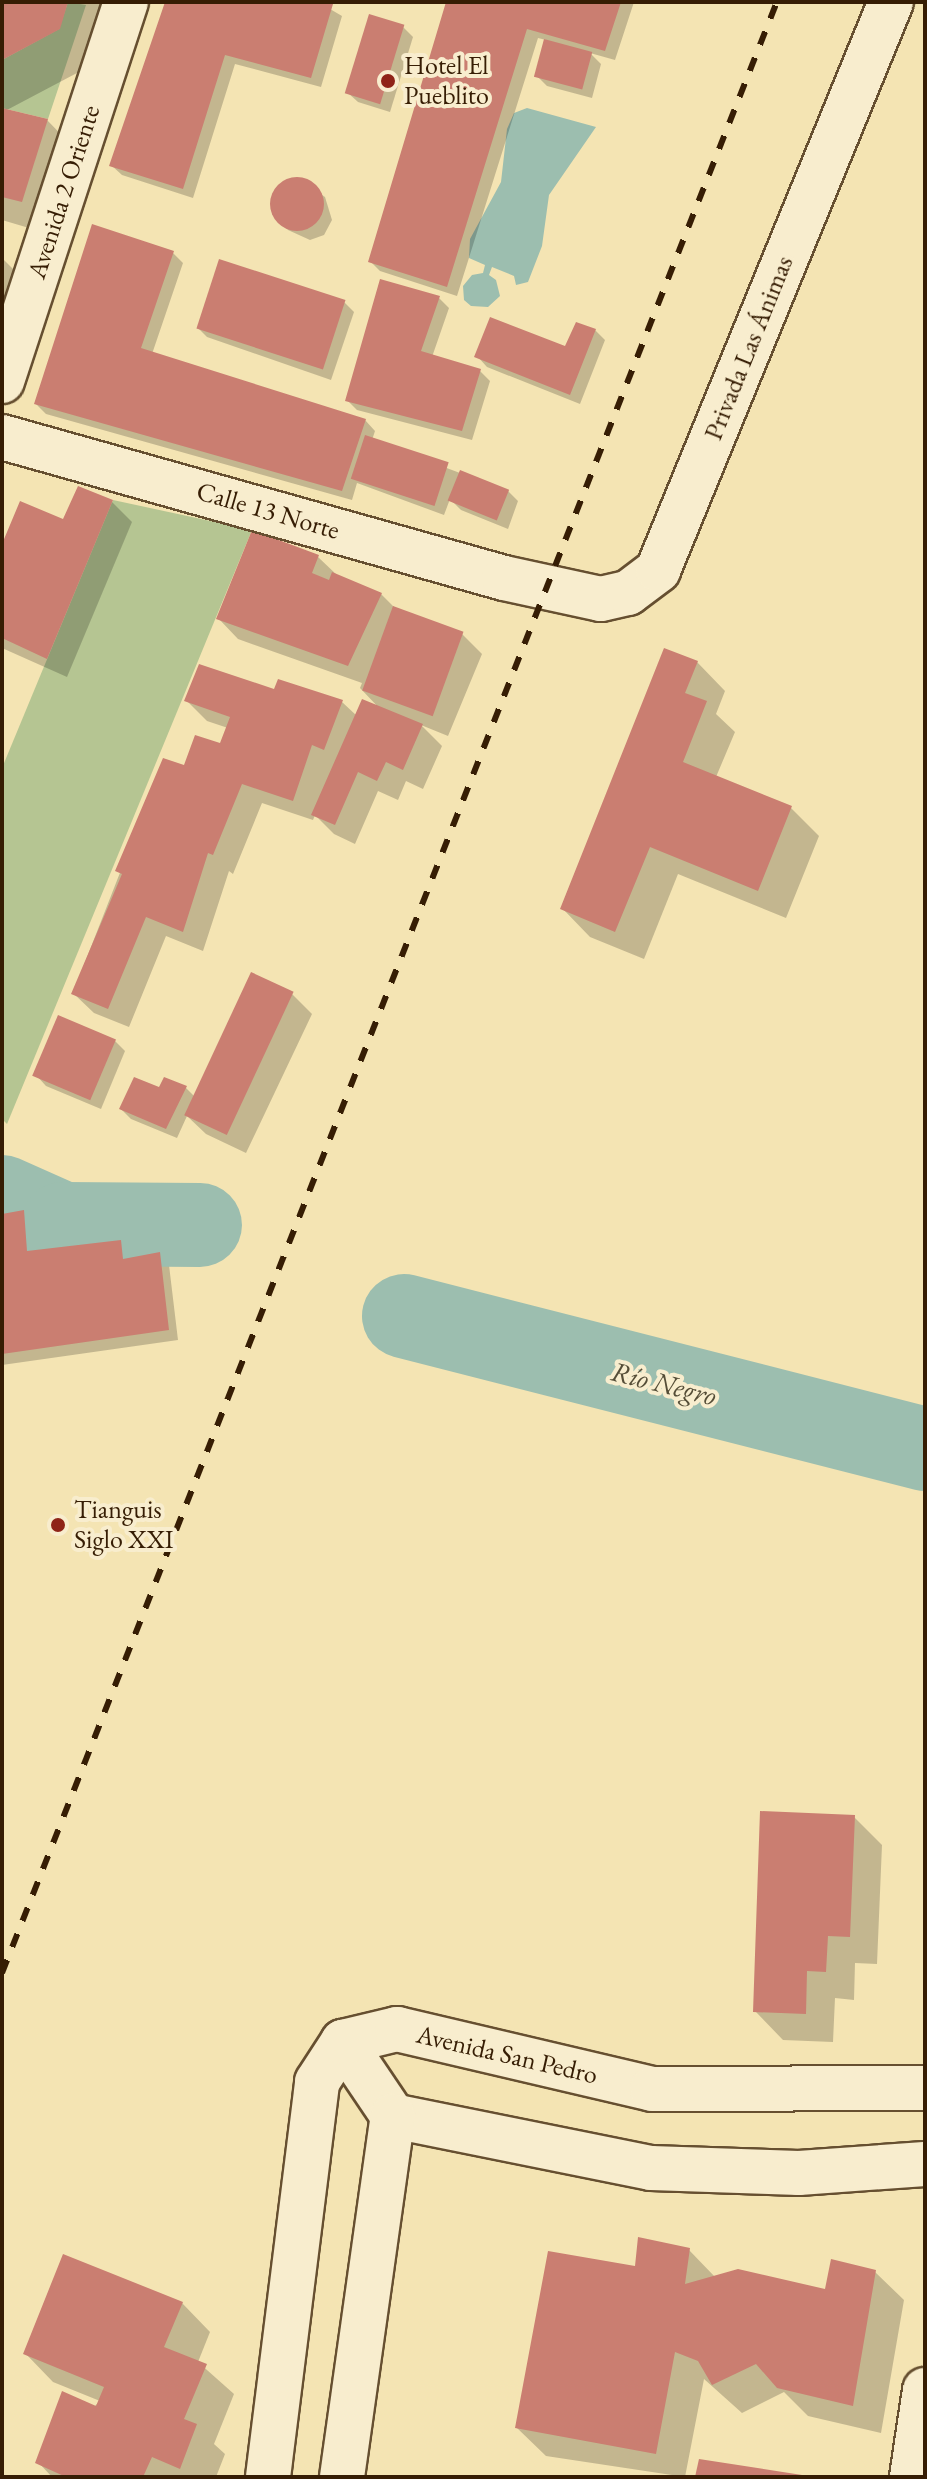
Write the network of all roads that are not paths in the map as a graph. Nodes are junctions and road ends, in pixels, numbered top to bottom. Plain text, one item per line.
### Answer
1 (126, 2) edge
2 (891, 2) edge
3 (2, 381) edge
4 (2, 437) edge
5 (534, 585) joint
6 (343, 2042) junction
7 (925, 2088) edge
8 (393, 2116) junction
9 (925, 2164) edge
10 (925, 2390) edge
11 (268, 2477) edge
12 (342, 2477) edge
13 (912, 2477) edge

1 - 3 street, Avenida 2 Oriente
2 - 5 street, Privada Las Ánimas
4 - 5 street, Calle 13 Norte
6 - 7 street, Avenida San Pedro
6 - 8 street
6 - 11 street
8 - 9 street
8 - 12 street
10 - 13 street

